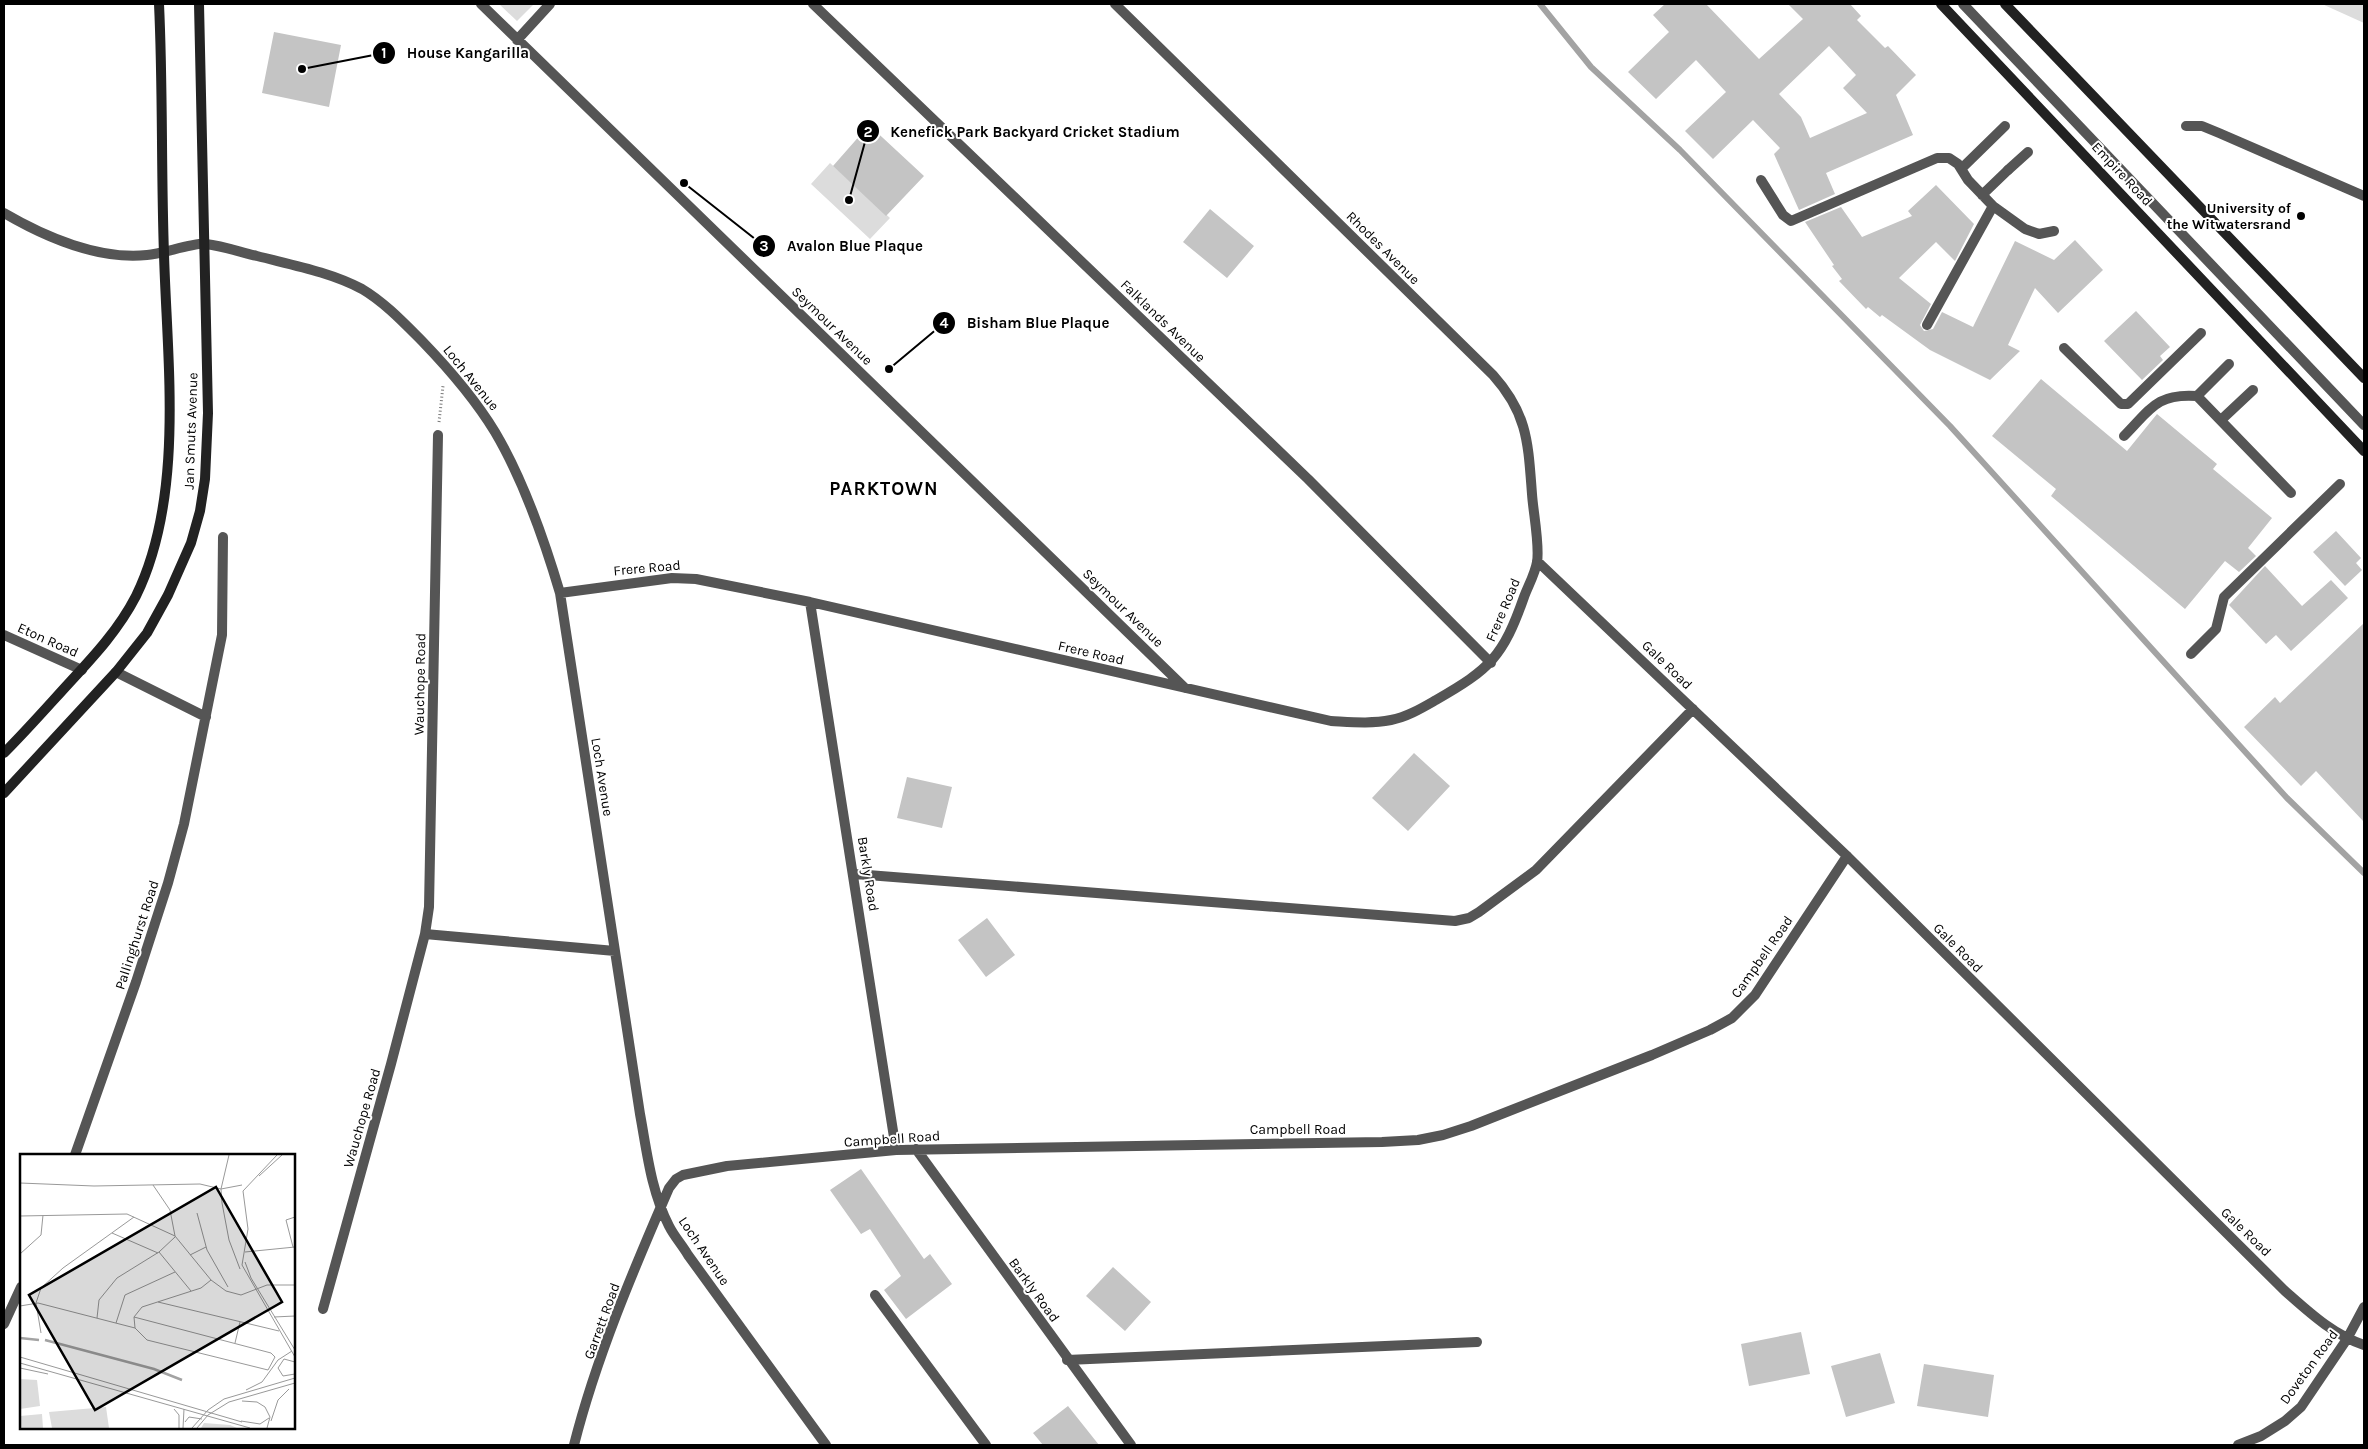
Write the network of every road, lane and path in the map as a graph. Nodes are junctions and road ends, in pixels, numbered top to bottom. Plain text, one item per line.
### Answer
1 (159, 4) edge
2 (199, 4) edge
3 (481, 4) edge
4 (550, 4) edge
5 (813, 4) edge
6 (1115, 4) edge
7 (1941, 4) edge
8 (1963, 4) edge
9 (2005, 4) edge
10 (516, 40) junction
11 (2005, 126) dead end
12 (2186, 126) dead end
13 (2028, 152) dead end
14 (1961, 169) junction
15 (1761, 180) dead end
16 (1982, 195) junction
17 (2364, 196) edge
18 (1993, 206) junction
19 (4, 213) edge
20 (2054, 231) dead end
21 (203, 243) junction
22 (164, 254) junction
23 (1927, 325) dead end
24 (2201, 334) dead end
25 (2064, 348) dead end
26 (2229, 364) dead end
27 (445, 365) junction
28 (2364, 378) edge
29 (2253, 390) dead end
30 (2197, 396) junction
31 (2221, 420) junction
32 (2364, 425) edge
33 (438, 435) joint
34 (2124, 436) dead end
35 (2364, 451) edge
36 (2340, 484) dead end
37 (2291, 493) dead end
38 (223, 537) dead end
39 (1537, 561) junction
40 (560, 593) junction
41 (810, 602) junction
42 (4, 635) edge
43 (2192, 654) dead end
44 (1491, 663) junction
45 (82, 670) junction
46 (116, 672) junction
47 (1186, 689) junction
48 (1693, 710) junction
49 (206, 718) junction
50 (4, 753) edge
51 (4, 793) edge
52 (1847, 856) junction
53 (854, 874) junction
54 (425, 934) junction
55 (615, 951) junction
56 (896, 1150) junction
57 (916, 1150) junction
58 (75, 1154) edge
59 (661, 1208) junction
60 (20, 1289) edge
61 (875, 1295) dead end
62 (2364, 1307) edge
63 (323, 1309) dead end
64 (4, 1324) edge
65 (2347, 1339) junction
66 (1477, 1342) dead end
67 (2364, 1345) edge
68 (1067, 1360) junction
69 (574, 1445) edge
70 (826, 1445) edge
71 (986, 1445) edge
72 (1131, 1445) edge
73 (2238, 1445) edge

1 - 22 main road, Jan Smuts Avenue
2 - 21 main road, Jan Smuts Avenue
3 - 10 street, Seymour Avenue
4 - 10 street
5 - 44 street, Falklands Avenue
6 - 39 street, Rhodes Avenue
7 - 35 main road, Empire Road
8 - 32 street
9 - 28 main road
10 - 47 street, Seymour Avenue
11 - 14 street
12 - 17 street
13 - 16 street
14 - 15 street
14 - 16 street
16 - 18 street
18 - 20 street
18 - 23 street
19 - 22 street
21 - 22 street
21 - 27 street, Loch Avenue
21 - 46 main road, Jan Smuts Avenue
22 - 45 main road, Jan Smuts Avenue
24 - 25 street
26 - 30 street
27 - 33 path
27 - 40 street, Loch Avenue
29 - 31 street
30 - 31 street
30 - 34 street
31 - 37 street
33 - 54 street, Wauchope Road
36 - 43 street
38 - 49 street, Pallinghurst Road
39 - 44 street, Frere Road
39 - 48 street, Gale Road
40 - 41 street, Frere Road
40 - 55 street, Loch Avenue
41 - 47 street, Frere Road
41 - 53 street, Barkly Road
42 - 45 street, Eton Road
44 - 47 street, Frere Road
45 - 50 main road, Jan Smuts Avenue
46 - 49 street
46 - 51 main road, Jan Smuts Avenue
48 - 52 street, Gale Road
48 - 53 street
49 - 58 street, Pallinghurst Road
52 - 57 street, Campbell Road
52 - 65 street, Gale Road
53 - 56 street, Barkly Road
54 - 55 street
54 - 63 street, Wauchope Road
55 - 59 street, Loch Avenue
56 - 57 street, Campbell Road
56 - 59 street, Campbell Road
57 - 68 street, Barkly Road
59 - 69 street, Garrett Road
59 - 70 street, Loch Avenue
60 - 64 street
61 - 71 street
62 - 65 street, Doveton Road
65 - 67 street, Gale Road
65 - 73 street, Doveton Road
66 - 68 street
68 - 72 street, Barkly Road

